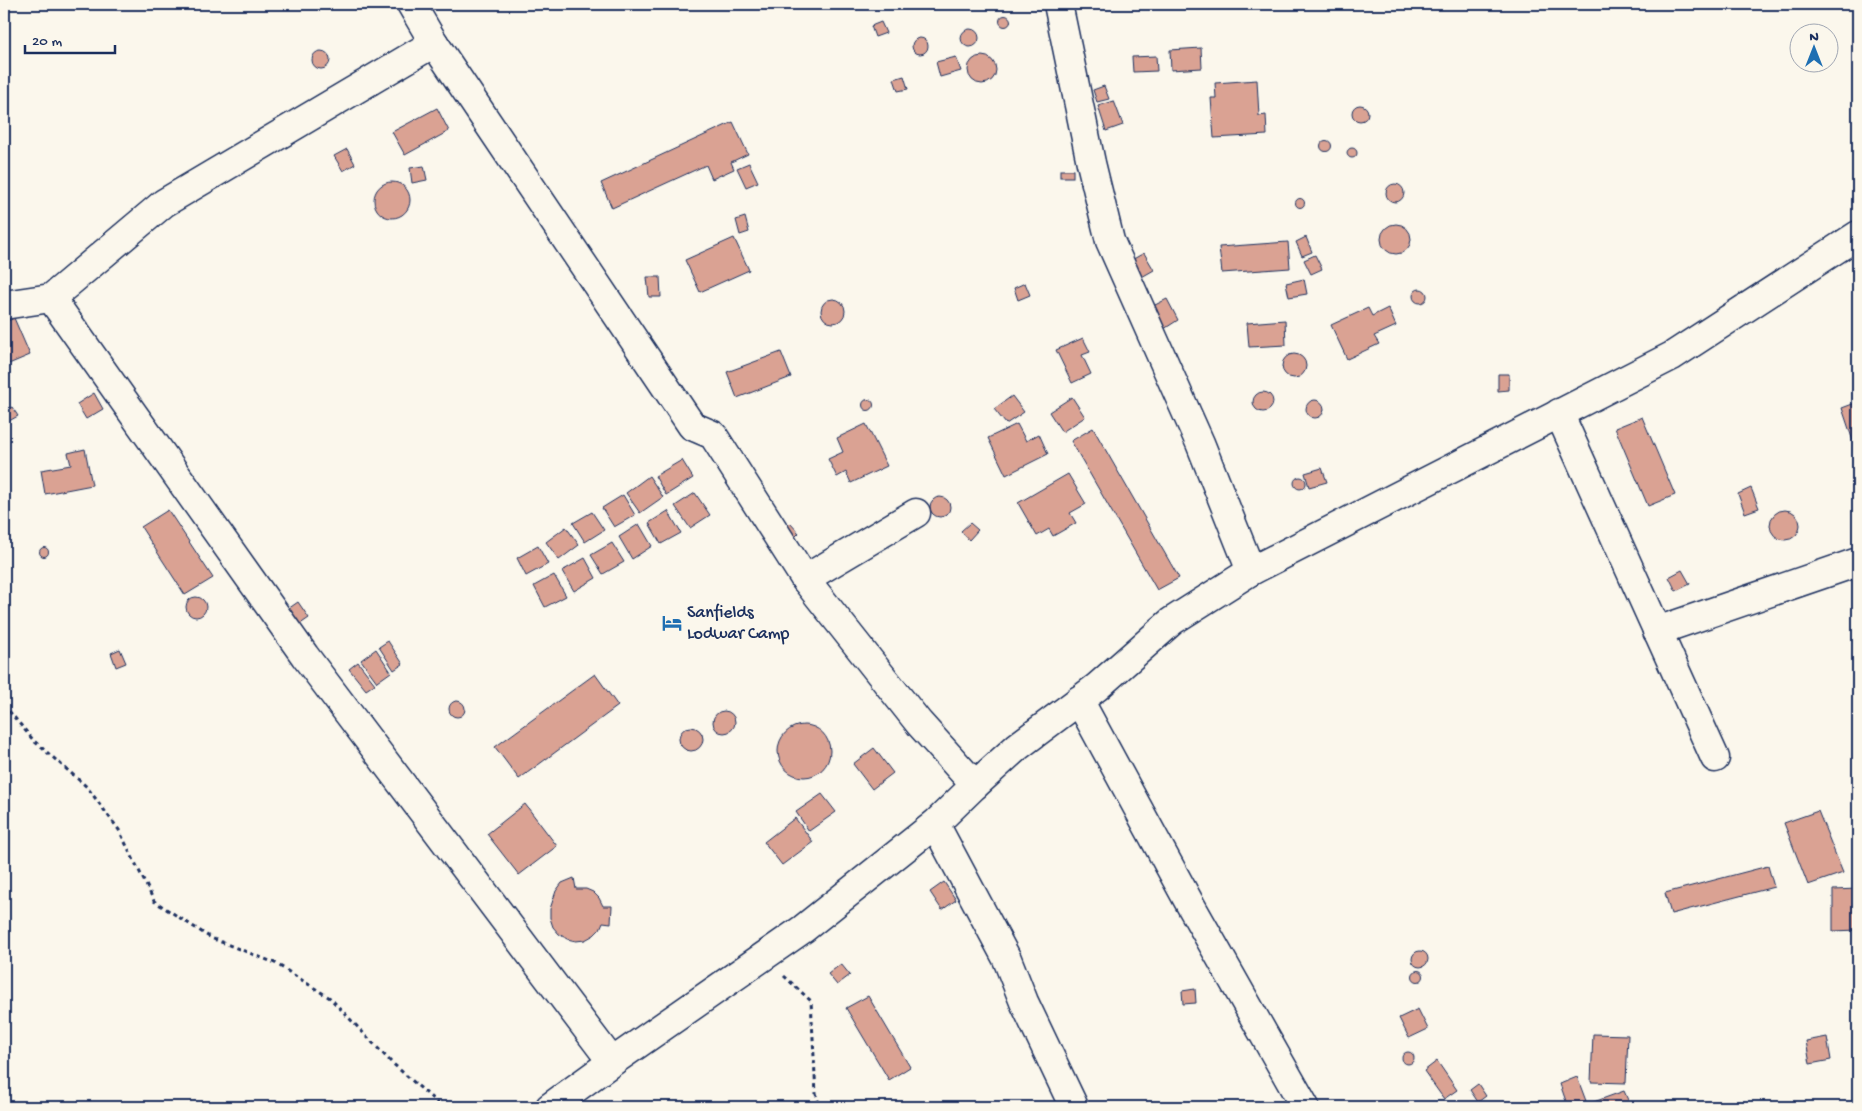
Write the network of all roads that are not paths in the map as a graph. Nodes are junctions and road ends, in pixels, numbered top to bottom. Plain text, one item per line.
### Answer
1 (411, 4) edge
2 (1058, 4) edge
3 (434, 43) junction
4 (1858, 235) edge
5 (51, 298) junction
6 (4, 305) edge
7 (1558, 414) junction
8 (916, 513) dead end
9 (1858, 562) edge
10 (1251, 571) junction
11 (805, 579) junction
12 (1657, 630) junction
13 (1079, 700) junction
14 (1715, 758) dead end
15 (975, 785) junction
16 (935, 824) junction
17 (612, 1062) junction
18 (550, 1107) edge
19 (1074, 1107) edge
20 (1305, 1107) edge

1 - 3 street
2 - 10 street
3 - 5 street
3 - 11 street
4 - 7 street
5 - 6 street
5 - 17 street
7 - 10 street
7 - 12 street
8 - 11 street
9 - 12 street
10 - 13 street
11 - 15 street
12 - 14 street
13 - 15 street
13 - 20 street
15 - 16 street
16 - 17 street
16 - 19 street
17 - 18 street

